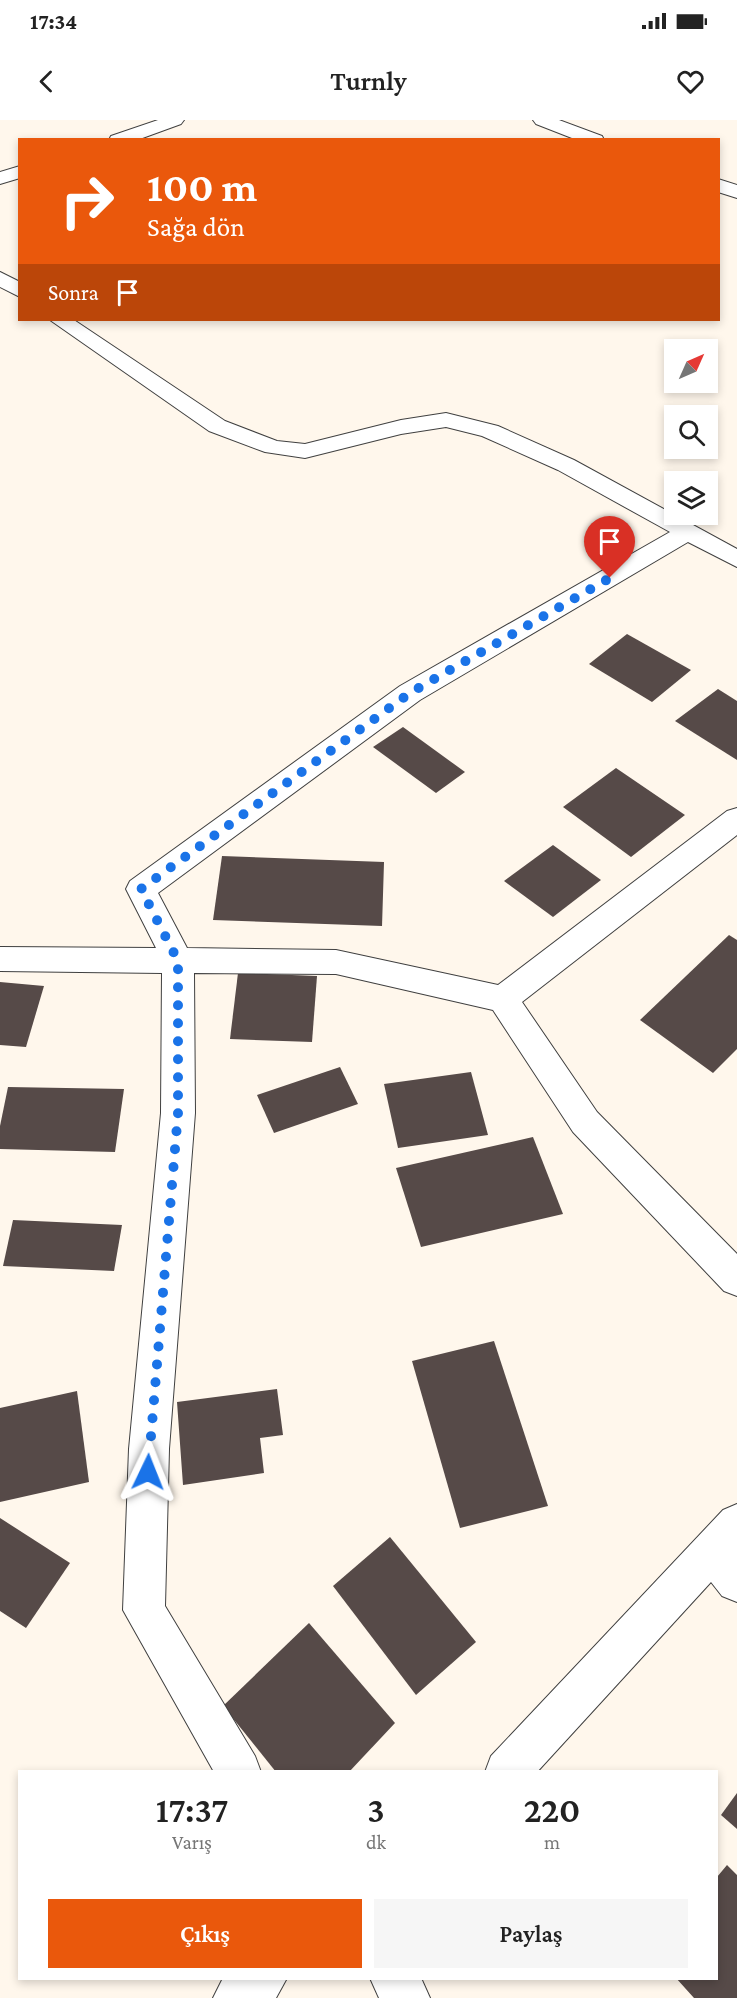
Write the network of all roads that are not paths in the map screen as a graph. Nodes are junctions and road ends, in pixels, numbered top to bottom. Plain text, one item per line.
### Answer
1 (175, 120) edge
2 (542, 120) edge
3 (124, 138) edge
4 (590, 138) edge
5 (18, 173) edge
6 (0, 178) edge
7 (720, 186) edge
8 (737, 192) edge
9 (0, 278) edge
10 (18, 290) edge
11 (62, 321) edge
12 (690, 531) junction
13 (737, 559) edge
14 (737, 819) edge
15 (0, 959) edge
16 (178, 961) junction
17 (503, 999) junction
18 (737, 1279) edge
19 (728, 1552) edge
20 (238, 1770) edge
21 (509, 1770) edge
22 (260, 1980) edge
23 (394, 1980) edge
24 (237, 1998) edge
25 (406, 1998) edge

1 - 3 street
2 - 4 street
5 - 6 street
7 - 8 street
9 - 10 street
11 - 12 street
12 - 13 street
12 - 16 street
14 - 17 street
15 - 16 street
16 - 17 street
16 - 20 street
17 - 18 street
19 - 21 street
22 - 24 street
23 - 25 street

